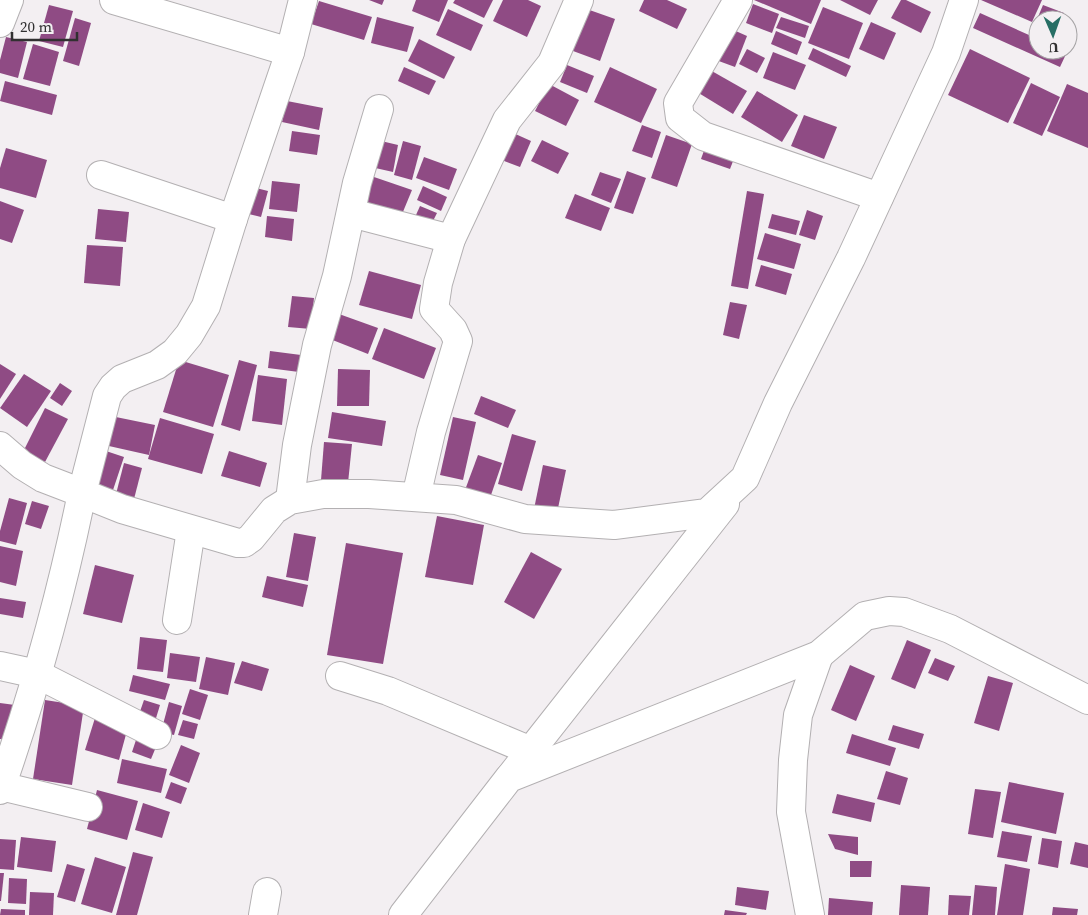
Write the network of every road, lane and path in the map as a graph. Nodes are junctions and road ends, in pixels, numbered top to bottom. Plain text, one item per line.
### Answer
1 (9, 0) edge
2 (114, 0) edge
3 (303, 0) edge
4 (579, 0) edge
5 (738, 0) edge
6 (964, 0) edge
7 (0, 23) edge
8 (290, 52) junction
9 (379, 109) dead end
10 (101, 175) dead end
11 (879, 197) junction
12 (351, 213) junction
13 (233, 219) junction
14 (451, 239) junction
15 (0, 446) edge
16 (745, 478) junction
17 (82, 493) junction
18 (416, 497) junction
19 (290, 500) junction
20 (191, 530) junction
21 (177, 620) dead end
22 (819, 655) junction
23 (0, 666) edge
24 (36, 674) junction
25 (340, 676) dead end
26 (1088, 700) edge
27 (157, 735) dead end
28 (531, 751) junction
29 (509, 778) junction
30 (1, 788) edge
31 (88, 807) dead end
32 (403, 915) edge
33 (810, 915) edge

1 - 7 street
2 - 8 street
3 - 8 street
4 - 14 street
5 - 11 street
6 - 11 street
8 - 13 street
9 - 12 street
10 - 13 street
11 - 16 street
12 - 14 street
12 - 19 street
13 - 17 street
14 - 18 street
15 - 17 street
16 - 18 street
16 - 28 street
17 - 20 street
17 - 24 street
18 - 19 street
19 - 20 street
20 - 21 street
22 - 26 street
22 - 29 street
22 - 33 street
23 - 24 street
24 - 27 street
24 - 30 street
25 - 28 street
28 - 29 street
29 - 32 street
30 - 31 street

